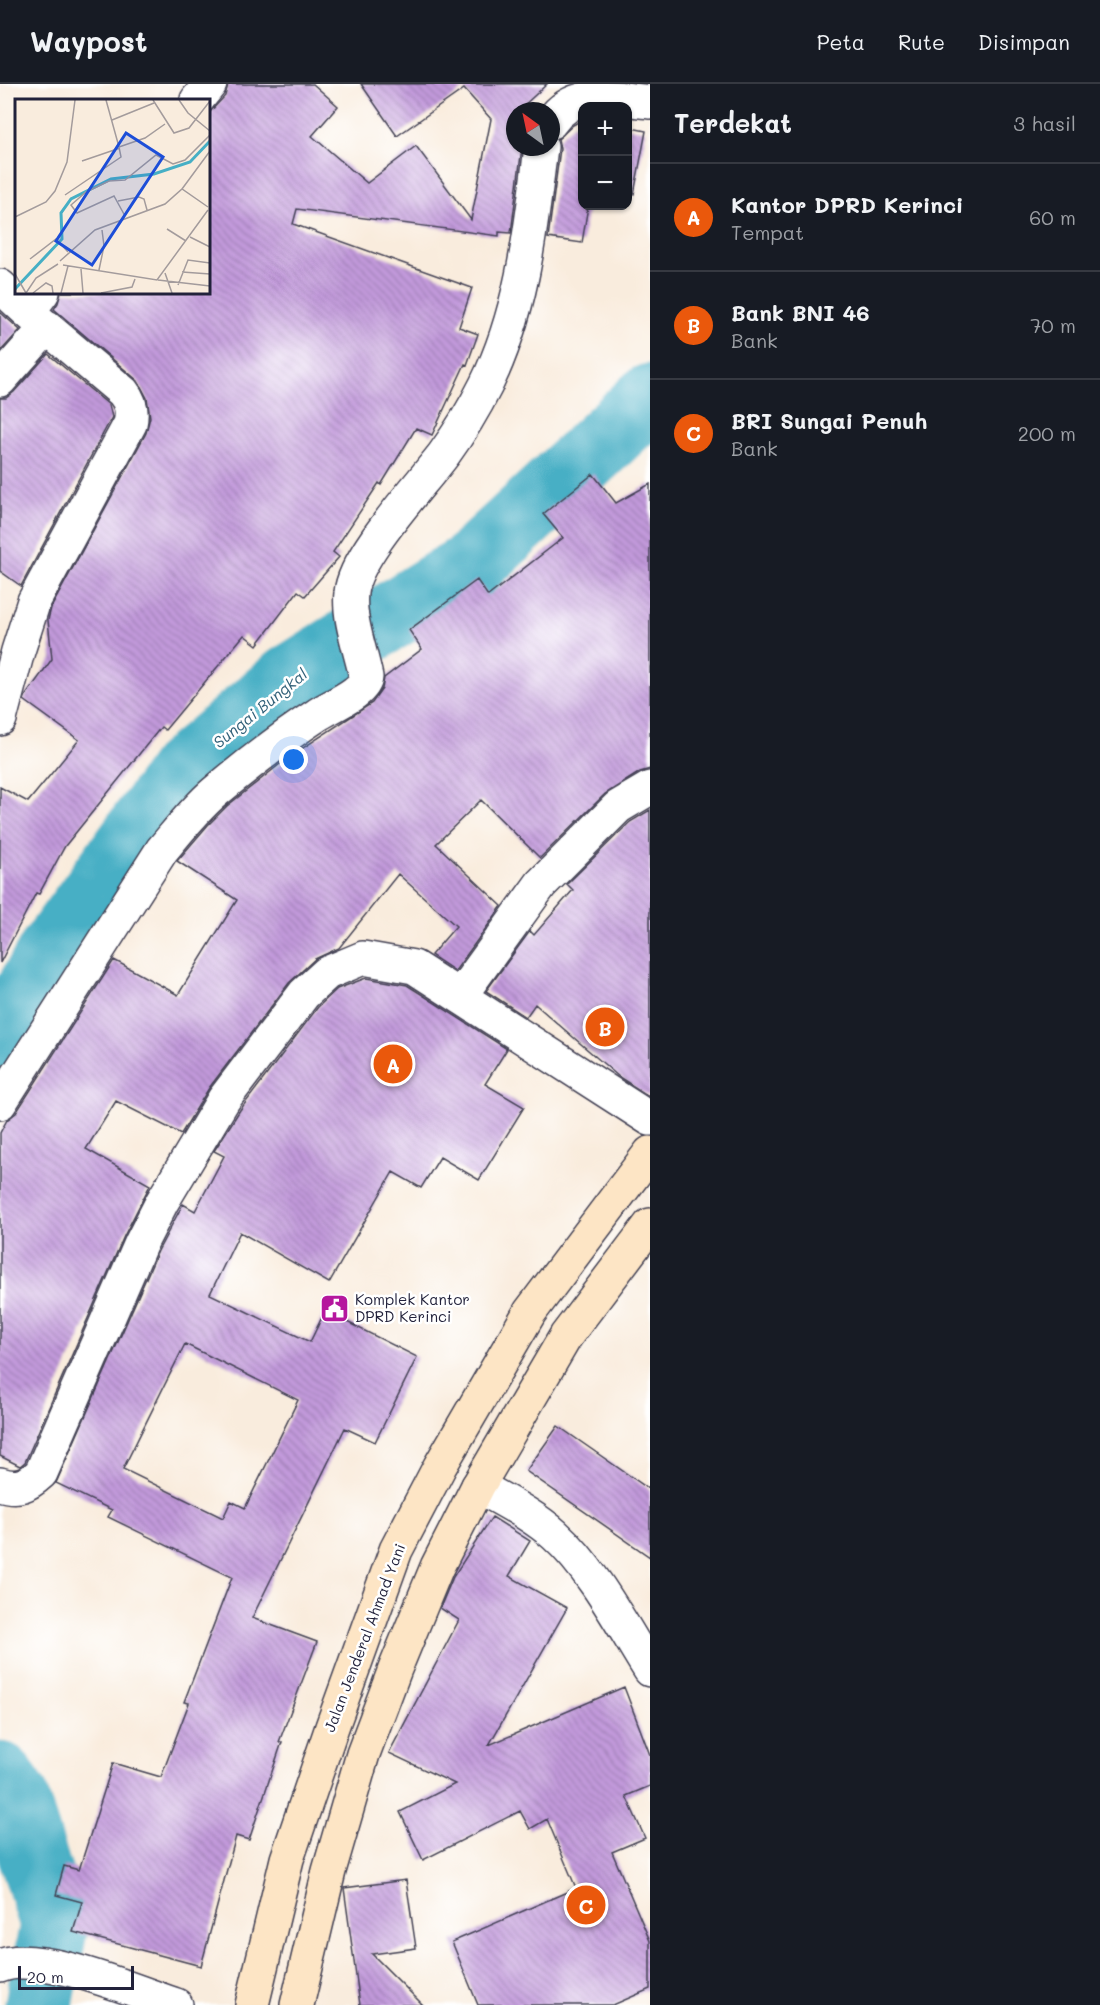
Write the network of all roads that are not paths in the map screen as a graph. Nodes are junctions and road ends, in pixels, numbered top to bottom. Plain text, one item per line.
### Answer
1 (210, 84) edge
2 (197, 99) edge
3 (650, 102) edge
4 (560, 112) edge
5 (540, 156) edge
6 (0, 286) edge
7 (39, 310) edge
8 (0, 380) edge
9 (0, 719) edge
10 (650, 788) edge
11 (460, 996) junction
12 (0, 1103) edge
13 (650, 1119) edge
14 (650, 1153) edge
15 (650, 1225) edge
16 (530, 1312) junction
17 (566, 1336) junction
18 (0, 1484) edge
19 (478, 1486) junction
20 (650, 1670) edge
21 (12, 1964) edge
22 (176, 2005) edge
23 (252, 2005) edge
24 (297, 2005) edge

1 - 2 street
3 - 4 street
5 - 12 street
6 - 7 street
7 - 8 street
7 - 9 street
10 - 11 street
11 - 13 street
11 - 18 street
14 - 16 main road, Jalan Jenderal Ahmad Yani
15 - 17 main road
16 - 17 main road
16 - 23 main road, Jalan Jenderal Ahmad Yani
17 - 19 main road
19 - 20 street
19 - 24 main road
21 - 22 street

